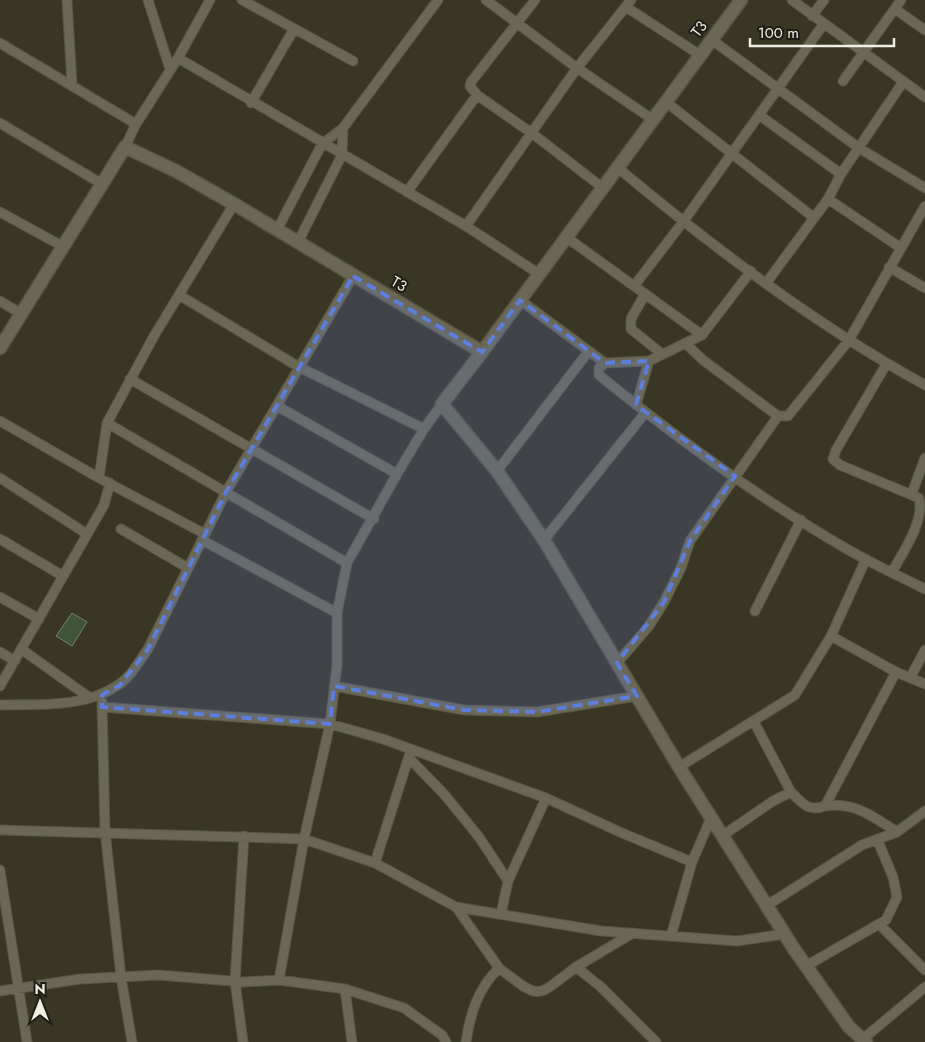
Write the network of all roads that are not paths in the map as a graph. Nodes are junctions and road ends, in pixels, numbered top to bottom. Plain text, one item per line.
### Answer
1 (68, 0) edge
2 (148, 0) edge
3 (210, 0) edge
4 (242, 0) edge
5 (438, 0) edge
6 (486, 0) edge
7 (535, 0) edge
8 (741, 0) edge
9 (792, 0) edge
10 (824, 0) edge
11 (901, 0) edge
12 (629, 4) edge
13 (895, 9) junction
14 (812, 16) junction
15 (516, 24) junction
16 (823, 25) junction
17 (294, 29) junction
18 (925, 30) edge
19 (712, 40) junction
20 (0, 43) edge
21 (863, 53) junction
22 (700, 55) junction
23 (178, 58) junction
24 (353, 61) dead end
25 (577, 68) junction
26 (170, 69) junction
27 (843, 82) dead end
28 (903, 82) junction
29 (72, 84) junction
30 (778, 88) junction
31 (477, 95) junction
32 (925, 97) edge
33 (666, 102) junction
34 (251, 103) junction
35 (759, 115) junction
36 (652, 119) junction
37 (0, 123) edge
38 (136, 124) junction
39 (344, 128) junction
40 (533, 134) junction
41 (322, 144) junction
42 (124, 147) junction
43 (859, 148) junction
44 (733, 152) junction
45 (342, 155) junction
46 (618, 168) junction
47 (841, 174) junction
48 (102, 184) junction
49 (603, 188) junction
50 (925, 188) edge
51 (408, 192) junction
52 (828, 199) junction
53 (234, 204) junction
54 (925, 206) edge
55 (0, 212) edge
56 (813, 217) junction
57 (683, 222) junction
58 (466, 226) junction
59 (277, 230) junction
60 (566, 237) junction
61 (298, 242) junction
62 (62, 246) junction
63 (901, 248) junction
64 (889, 267) junction
65 (752, 271) junction
66 (539, 274) junction
67 (353, 276) junction
68 (767, 282) junction
69 (634, 286) junction
70 (925, 288) edge
71 (645, 294) junction
72 (179, 295) junction
73 (520, 300) junction
74 (0, 301) edge
75 (20, 313) junction
76 (702, 335) junction
77 (849, 340) junction
78 (685, 343) junction
79 (0, 348) edge
80 (482, 352) junction
81 (588, 352) junction
82 (662, 354) junction
83 (649, 361) junction
84 (605, 362) junction
85 (887, 364) junction
86 (300, 366) junction
87 (130, 379) junction
88 (924, 381) edge
89 (442, 404) junction
90 (636, 405) junction
91 (276, 406) junction
92 (645, 413) junction
93 (778, 416) junction
94 (0, 421) edge
95 (107, 423) junction
96 (424, 430) junction
97 (252, 448) junction
98 (925, 458) edge
99 (497, 471) junction
100 (397, 474) junction
101 (735, 476) junction
102 (922, 477) edge
103 (0, 478) edge
104 (99, 478) junction
105 (110, 483) junction
106 (226, 492) junction
107 (912, 493) junction
108 (374, 519) junction
109 (801, 520) junction
110 (121, 529) dead end
111 (87, 534) junction
112 (204, 537) junction
113 (0, 539) edge
114 (544, 540) junction
115 (866, 559) junction
116 (348, 564) junction
117 (188, 568) junction
118 (892, 572) junction
119 (63, 576) junction
120 (925, 589) edge
121 (0, 597) edge
122 (755, 611) dead end
123 (336, 613) junction
124 (38, 619) junction
125 (831, 636) junction
126 (21, 649) junction
127 (925, 650) edge
128 (0, 652) edge
129 (14, 661) junction
130 (617, 663) junction
131 (896, 672) junction
132 (910, 678) junction
133 (925, 684) edge
134 (0, 686) edge
135 (334, 686) junction
136 (102, 694) junction
137 (636, 696) junction
138 (90, 698) junction
139 (0, 705) edge
140 (102, 707) junction
141 (754, 722) junction
142 (330, 724) junction
143 (412, 749) junction
144 (409, 758) junction
145 (679, 767) junction
146 (791, 792) junction
147 (546, 798) junction
148 (825, 806) junction
149 (924, 813) edge
150 (711, 818) junction
151 (0, 830) edge
152 (105, 831) junction
153 (897, 832) junction
154 (244, 836) junction
155 (722, 836) junction
156 (304, 838) junction
157 (877, 839) junction
158 (375, 862) junction
159 (692, 862) junction
160 (0, 870) edge
161 (508, 881) junction
162 (766, 906) junction
163 (456, 908) junction
164 (501, 914) junction
165 (879, 924) junction
166 (634, 933) junction
167 (785, 934) junction
168 (670, 936) junction
169 (806, 966) junction
170 (576, 967) junction
171 (499, 968) junction
172 (925, 970) edge
173 (121, 977) junction
174 (279, 980) junction
175 (235, 981) junction
176 (925, 987) edge
177 (18, 988) junction
178 (345, 990) junction
179 (0, 991) edge
180 (864, 1040) edge
181 (27, 1042) edge
182 (132, 1042) edge
183 (243, 1042) edge
184 (352, 1042) edge
185 (446, 1042) edge
186 (466, 1042) edge
187 (656, 1042) edge

1 - 29 street
2 - 26 street
3 - 23 street
4 - 17 street
5 - 39 street
6 - 15 street
7 - 15 street
8 - 19 street, T3
9 - 14 street
10 - 14 street
11 - 13 street
12 - 22 street
12 - 25 street
13 - 18 street
13 - 21 street
14 - 16 street
15 - 25 street
15 - 31 street
16 - 21 street
16 - 30 street
17 - 24 street
17 - 34 street
19 - 22 street, T3
19 - 30 street
20 - 29 street
21 - 27 street
21 - 28 street
22 - 33 street, T3
23 - 26 street
23 - 34 street
25 - 36 street
25 - 40 street
26 - 38 street
28 - 32 street
28 - 43 street
29 - 38 street
30 - 35 street
30 - 43 street
31 - 40 street
31 - 51 street
33 - 36 street, T3
33 - 44 street
34 - 41 street
35 - 44 street
35 - 47 street
36 - 46 street, T3
37 - 48 street
38 - 42 street
39 - 41 street
39 - 45 street
40 - 49 street
40 - 58 street
41 - 45 street
41 - 59 street
42 - 48 street
42 - 53 street, T3
43 - 47 street
43 - 50 street
44 - 56 street
44 - 57 street
45 - 51 street
45 - 61 street
46 - 49 street, T3
46 - 57 street
47 - 52 street
48 - 62 street
49 - 60 street, T3
51 - 58 street
52 - 56 street
52 - 63 street
53 - 59 street, T3
53 - 72 street
54 - 63 street
55 - 62 street
56 - 68 street
57 - 65 street
57 - 69 street
58 - 66 street
59 - 61 street, T3
60 - 66 street, T3
60 - 69 street
61 - 67 street, T3
62 - 75 street
63 - 64 street
64 - 70 street
64 - 77 street
65 - 68 street
65 - 76 street
66 - 73 street, T3
67 - 80 street, T3
67 - 86 street
68 - 77 street
69 - 71 street
71 - 76 street
71 - 82 street
72 - 86 street
72 - 87 street
73 - 80 street, T3
73 - 81 street
74 - 75 street
75 - 79 street
76 - 78 street
77 - 85 street
77 - 93 street
78 - 82 street
78 - 93 street
80 - 89 street
81 - 84 street
81 - 99 street
82 - 83 street
83 - 84 street
83 - 90 street
84 - 90 street
85 - 88 street
85 - 107 street
86 - 91 street
86 - 96 street
87 - 95 street
87 - 97 street
89 - 96 street
89 - 99 street
90 - 92 street
91 - 97 street
91 - 100 street
92 - 101 street
92 - 114 street
93 - 101 street
94 - 104 street
95 - 104 street
95 - 106 street
96 - 100 street
97 - 106 street
97 - 108 street
98 - 102 street
99 - 114 street
100 - 108 street
101 - 109 street
101 - 130 street
102 - 107 street
103 - 111 street
104 - 105 street
105 - 111 street
105 - 112 street
106 - 112 street
106 - 116 street
107 - 118 street
108 - 116 street
109 - 115 street
109 - 122 street
110 - 117 street
111 - 119 street
112 - 117 street
112 - 123 street
113 - 119 street
114 - 130 street
115 - 118 street
115 - 125 street
116 - 123 street
117 - 136 street
118 - 120 street
119 - 124 street
121 - 124 street
123 - 135 street
124 - 126 street
125 - 131 street
125 - 141 street
126 - 129 street
126 - 138 street
127 - 132 street
128 - 129 street
129 - 134 street
130 - 137 street
131 - 132 street
131 - 148 street
132 - 133 street
135 - 137 street
135 - 142 street
136 - 138 street
136 - 140 street
137 - 145 street
138 - 139 street
140 - 142 street
140 - 152 street
141 - 145 street
141 - 146 street
142 - 143 street
142 - 156 street
143 - 144 street
143 - 147 street
144 - 158 street
144 - 161 street
145 - 150 street
146 - 148 street
146 - 155 street
147 - 159 street
147 - 161 street
148 - 153 street
149 - 153 street
150 - 155 street
150 - 159 street
151 - 152 street
152 - 154 street
152 - 173 street
153 - 157 street
154 - 156 street
154 - 175 street
155 - 162 street
156 - 158 street
156 - 174 street
157 - 162 street
157 - 165 street
158 - 163 street
159 - 168 street
160 - 177 street
161 - 164 street
162 - 167 street
163 - 164 street
163 - 171 street
164 - 166 street
165 - 169 street
165 - 172 street
166 - 168 street
166 - 170 street
167 - 168 street
167 - 169 street
169 - 180 street
170 - 171 street
170 - 187 street
171 - 186 street
173 - 175 street
173 - 177 street
173 - 182 street
174 - 175 street
174 - 178 street
175 - 183 street
176 - 180 street
177 - 179 street
177 - 181 street
178 - 184 street
178 - 185 street

